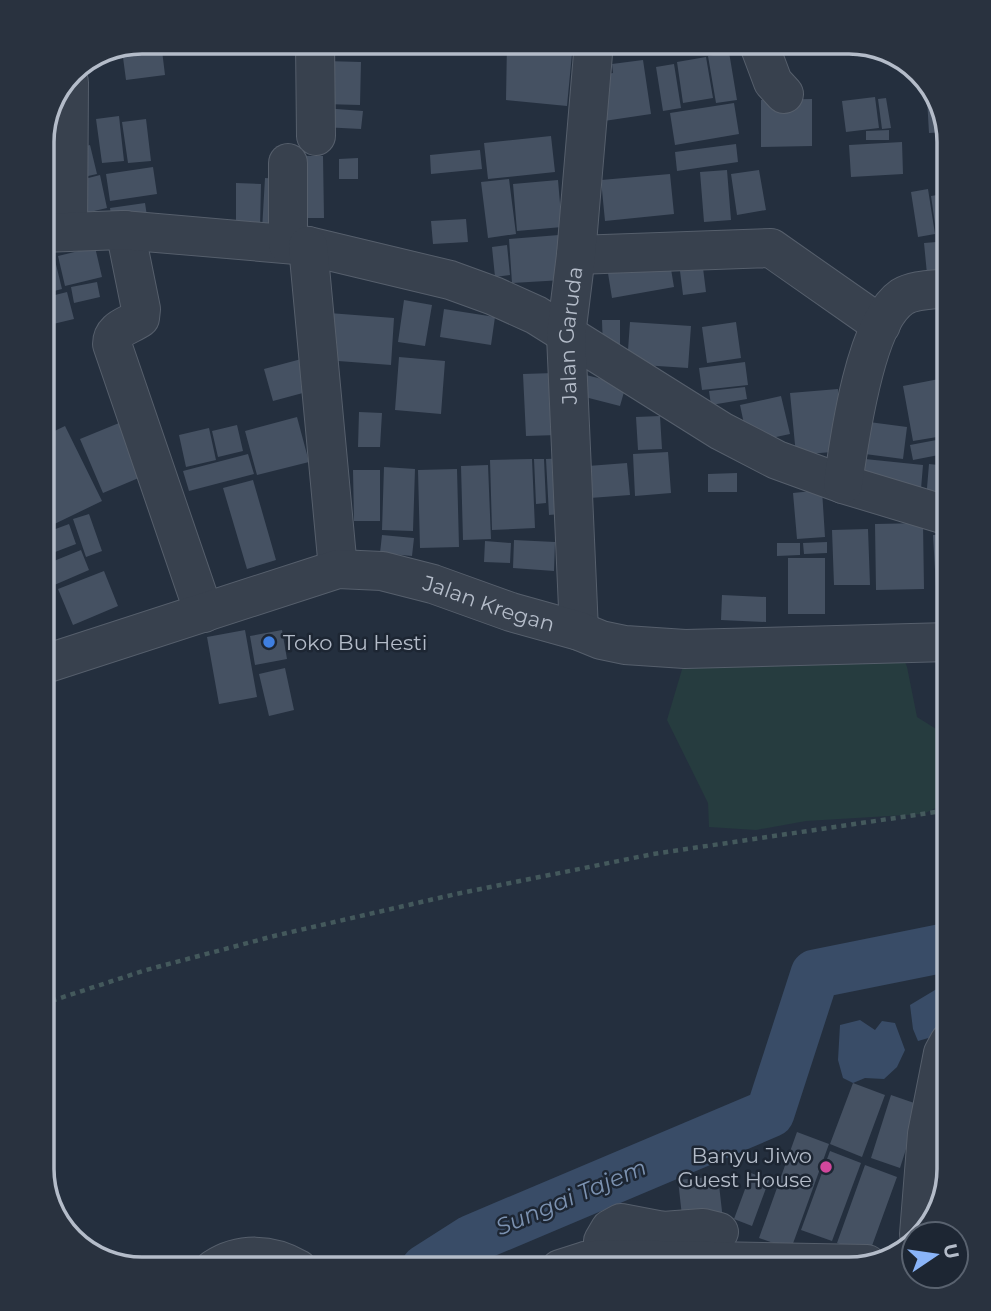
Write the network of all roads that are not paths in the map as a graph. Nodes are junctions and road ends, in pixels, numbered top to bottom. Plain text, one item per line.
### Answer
1 (315, 54) edge
2 (593, 54) edge
3 (762, 54) edge
4 (785, 94) dead end
5 (68, 96) edge
6 (316, 136) dead end
7 (288, 163) dead end
8 (125, 230) junction
9 (55, 232) edge
10 (298, 245) junction
11 (576, 255) junction
12 (937, 289) edge
13 (880, 325) junction
14 (566, 335) junction
15 (843, 484) junction
16 (937, 512) edge
17 (338, 569) junction
18 (204, 614) junction
19 (579, 631) junction
20 (937, 642) edge
21 (54, 661) edge
22 (937, 1084) edge
23 (920, 1220) edge
24 (719, 1232) dead end
25 (617, 1257) edge

1 - 6 street
2 - 11 street, Jalan Garuda
3 - 4 street
5 - 9 street
7 - 10 street
8 - 9 street
8 - 10 street
8 - 18 street
10 - 14 street
10 - 17 street
11 - 13 street
11 - 14 street, Jalan Garuda
12 - 13 street
13 - 15 street
14 - 15 street
14 - 19 street, Jalan Garuda
15 - 16 street
17 - 18 street, Jalan Kregan
17 - 19 street, Jalan Kregan
18 - 21 street, Jalan Kregan
19 - 20 street, Jalan Kregan
22 - 23 street
24 - 25 street

